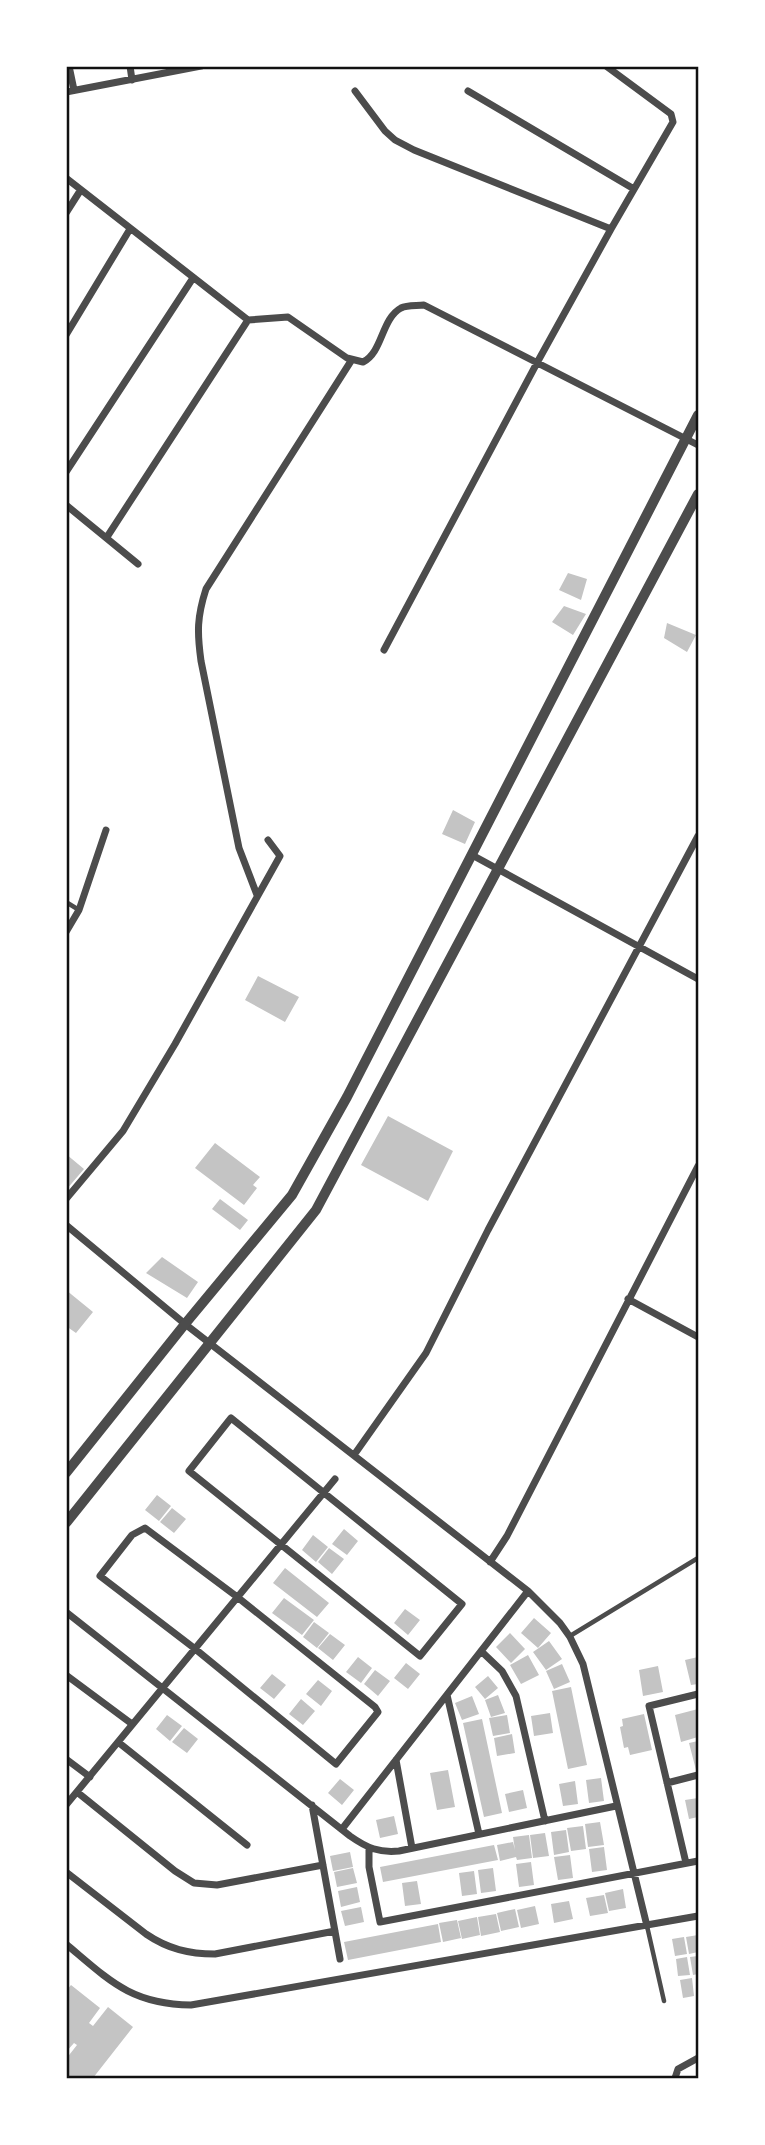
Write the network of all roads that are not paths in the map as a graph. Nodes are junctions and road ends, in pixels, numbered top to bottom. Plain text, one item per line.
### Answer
1 (69, 66) edge
2 (130, 66) edge
3 (201, 66) edge
4 (606, 66) edge
5 (132, 80) junction
6 (70, 91) edge
7 (355, 91) dead end
8 (468, 91) dead end
9 (66, 178) edge
10 (634, 188) junction
11 (80, 191) junction
12 (66, 213) edge
13 (130, 229) junction
14 (611, 229) junction
15 (193, 278) junction
16 (248, 320) junction
17 (66, 335) edge
18 (351, 361) junction
19 (538, 361) junction
20 (698, 415) edge
21 (687, 439) junction
22 (698, 445) edge
23 (66, 472) edge
24 (698, 494) edge
25 (66, 505) edge
26 (107, 537) junction
27 (138, 564) dead end
28 (384, 650) dead end
29 (106, 830) dead end
30 (698, 836) edge
31 (268, 840) dead end
32 (472, 855) junction
33 (496, 870) junction
34 (257, 895) junction
35 (66, 902) edge
36 (79, 910) junction
37 (66, 932) edge
38 (638, 947) junction
39 (698, 979) edge
40 (698, 1166) edge
41 (66, 1199) edge
42 (66, 1225) edge
43 (628, 1299) junction
44 (185, 1324) junction
45 (698, 1337) edge
46 (209, 1343) junction
47 (355, 1455) junction
48 (66, 1473) edge
49 (335, 1479) dead end
50 (324, 1493) junction
51 (66, 1523) edge
52 (280, 1544) junction
53 (698, 1558) edge
54 (490, 1562) junction
55 (528, 1591) junction
56 (236, 1596) junction
57 (66, 1612) edge
58 (570, 1637) junction
59 (194, 1648) junction
60 (481, 1651) junction
61 (66, 1675) edge
62 (162, 1688) junction
63 (447, 1695) junction
64 (698, 1695) edge
65 (132, 1724) junction
66 (118, 1742) junction
67 (66, 1759) edge
68 (396, 1760) junction
69 (698, 1775) edge
70 (90, 1777) junction
71 (667, 1783) junction
72 (77, 1792) junction
73 (312, 1804) junction
74 (66, 1805) edge
75 (616, 1806) junction
76 (545, 1821) junction
77 (342, 1829) junction
78 (479, 1834) junction
79 (247, 1845) dead end
80 (369, 1848) junction
81 (412, 1848) junction
82 (698, 1861) edge
83 (686, 1863) junction
84 (323, 1865) junction
85 (66, 1872) edge
86 (633, 1873) junction
87 (698, 1916) edge
88 (647, 1926) junction
89 (335, 1931) junction
90 (66, 1944) edge
91 (340, 1959) dead end
92 (664, 2001) dead end
93 (698, 2058) edge
94 (675, 2078) edge

1 - 6 street
2 - 5 street
3 - 5 street
4 - 10 street
5 - 6 street
7 - 14 street
8 - 10 street
9 - 11 street
10 - 14 street
11 - 12 street
11 - 13 street
13 - 15 street
13 - 17 street
14 - 19 street
15 - 16 street
15 - 23 street
16 - 18 street
16 - 26 street
18 - 19 street
18 - 34 street
19 - 21 street
19 - 28 street
20 - 21 street
21 - 22 street
21 - 32 street
24 - 33 street
25 - 26 street
26 - 27 street
29 - 36 street
30 - 38 street
31 - 34 street
32 - 33 street
32 - 44 street
33 - 38 street
33 - 46 street
34 - 41 street
35 - 36 lane
36 - 37 street
38 - 39 street
38 - 47 street
40 - 43 street
42 - 44 street
43 - 45 street
43 - 54 street
44 - 46 street
44 - 48 street
46 - 47 street
46 - 51 street
47 - 54 street
49 - 50 street
50 - 52 street
50 - 52 street
50 - 52 street
52 - 56 street
53 - 58 lane
54 - 55 street
55 - 58 street
55 - 60 street
56 - 59 street
56 - 59 street
56 - 59 street
57 - 62 street
58 - 75 street
59 - 62 street
60 - 63 street
60 - 76 street
61 - 65 street
62 - 65 street
62 - 73 street
63 - 68 street
63 - 78 street
64 - 71 street
65 - 66 street
66 - 70 street
66 - 79 street
67 - 70 street
68 - 77 street
68 - 81 street
69 - 71 street
70 - 72 street
71 - 83 street
72 - 74 street
72 - 84 street
73 - 77 street
73 - 84 street
75 - 76 street
75 - 86 street
76 - 78 street
77 - 80 street
78 - 81 street
80 - 81 street
80 - 86 street
82 - 83 street
83 - 86 street
84 - 89 street
85 - 89 street
86 - 88 street
87 - 88 street
88 - 90 street
88 - 92 lane
89 - 91 street
93 - 94 street

